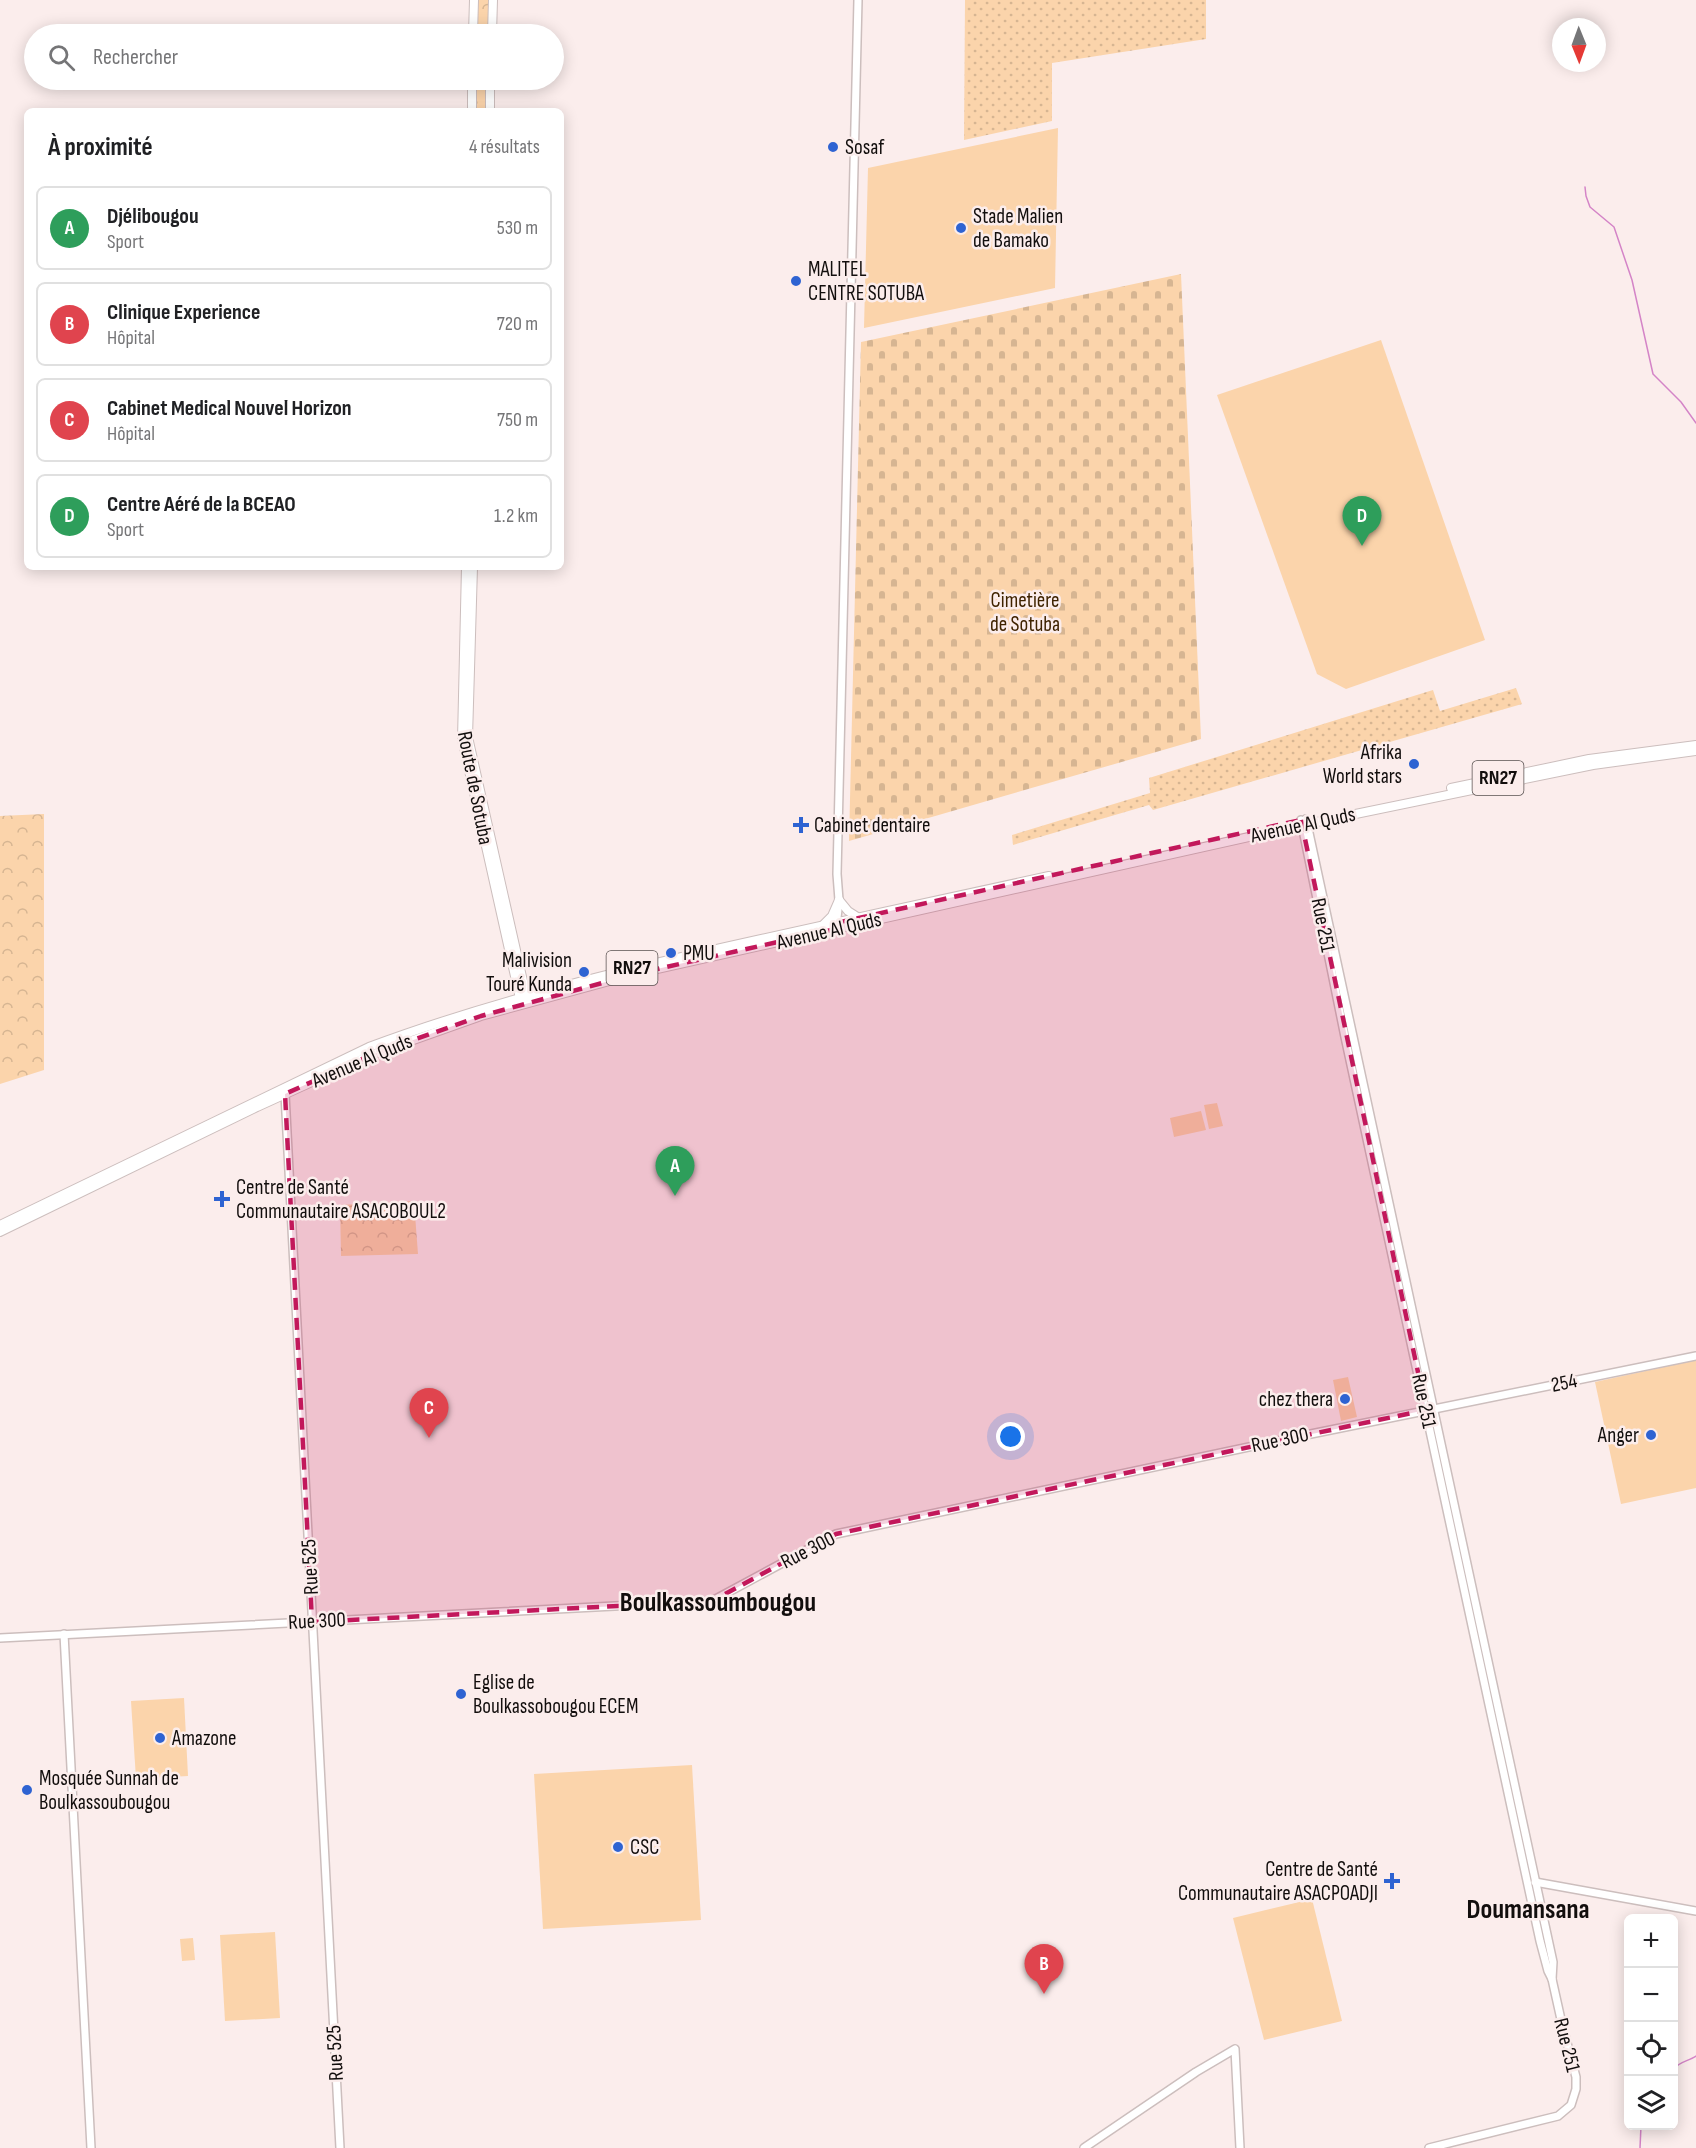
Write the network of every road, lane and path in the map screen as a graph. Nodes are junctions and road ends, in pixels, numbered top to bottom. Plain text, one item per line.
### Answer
1 (474, 0) edge
2 (493, 0) edge
3 (858, 0) edge
4 (473, 24) edge
5 (492, 24) edge
6 (472, 90) edge
7 (490, 90) edge
8 (472, 108) edge
9 (490, 108) edge
10 (466, 570) edge
11 (473, 570) edge
12 (1696, 745) edge
13 (1696, 752) edge
14 (1304, 822) junction
15 (839, 900) junction
16 (859, 918) junction
17 (823, 925) junction
18 (836, 926) junction
19 (524, 1001) junction
20 (284, 1091) junction
21 (0, 1225) edge
22 (0, 1232) edge
23 (1696, 1356) edge
24 (1429, 1410) junction
25 (312, 1622) junction
26 (64, 1634) junction
27 (0, 1638) edge
28 (1535, 1882) junction
29 (1696, 1911) edge
30 (1552, 1979) junction
31 (91, 2148) edge
32 (340, 2148) edge
33 (1084, 2148) edge
34 (1240, 2148) edge
35 (1430, 2148) edge

1 - 4 main road
2 - 5 main road
3 - 15 street
6 - 8 main road
7 - 9 main road
10 - 19 main road, Route de Sotuba
11 - 19 main road, Route de Sotuba
12 - 14 main road, Avenue Al Quds / RN27
13 - 14 main road, Avenue Al Quds / RN27
14 - 16 main road, Avenue Al Quds / RN27
14 - 18 main road, Avenue Al Quds / RN27
14 - 24 street, Rue 251
15 - 16 main road
15 - 17 main road
15 - 18 street
16 - 18 main road, Avenue Al Quds / RN27
17 - 18 main road, Avenue Al Quds / RN27
17 - 19 main road, Avenue Al Quds / RN27
18 - 19 main road, Avenue Al Quds / RN27
19 - 20 main road, Avenue Al Quds / RN27
20 - 21 main road, Avenue Al Quds / RN27
20 - 22 main road, Avenue Al Quds / RN27
20 - 25 street, Rue 525
23 - 24 street, 254
24 - 25 street, Rue 300
24 - 28 street, Rue 251
24 - 30 street, Rue 251
25 - 26 street, Rue 300
25 - 32 street, Rue 525
26 - 27 street, Rue 300
26 - 31 street
28 - 29 street
28 - 30 street, Rue 251
30 - 35 street, Rue 251
33 - 34 street

